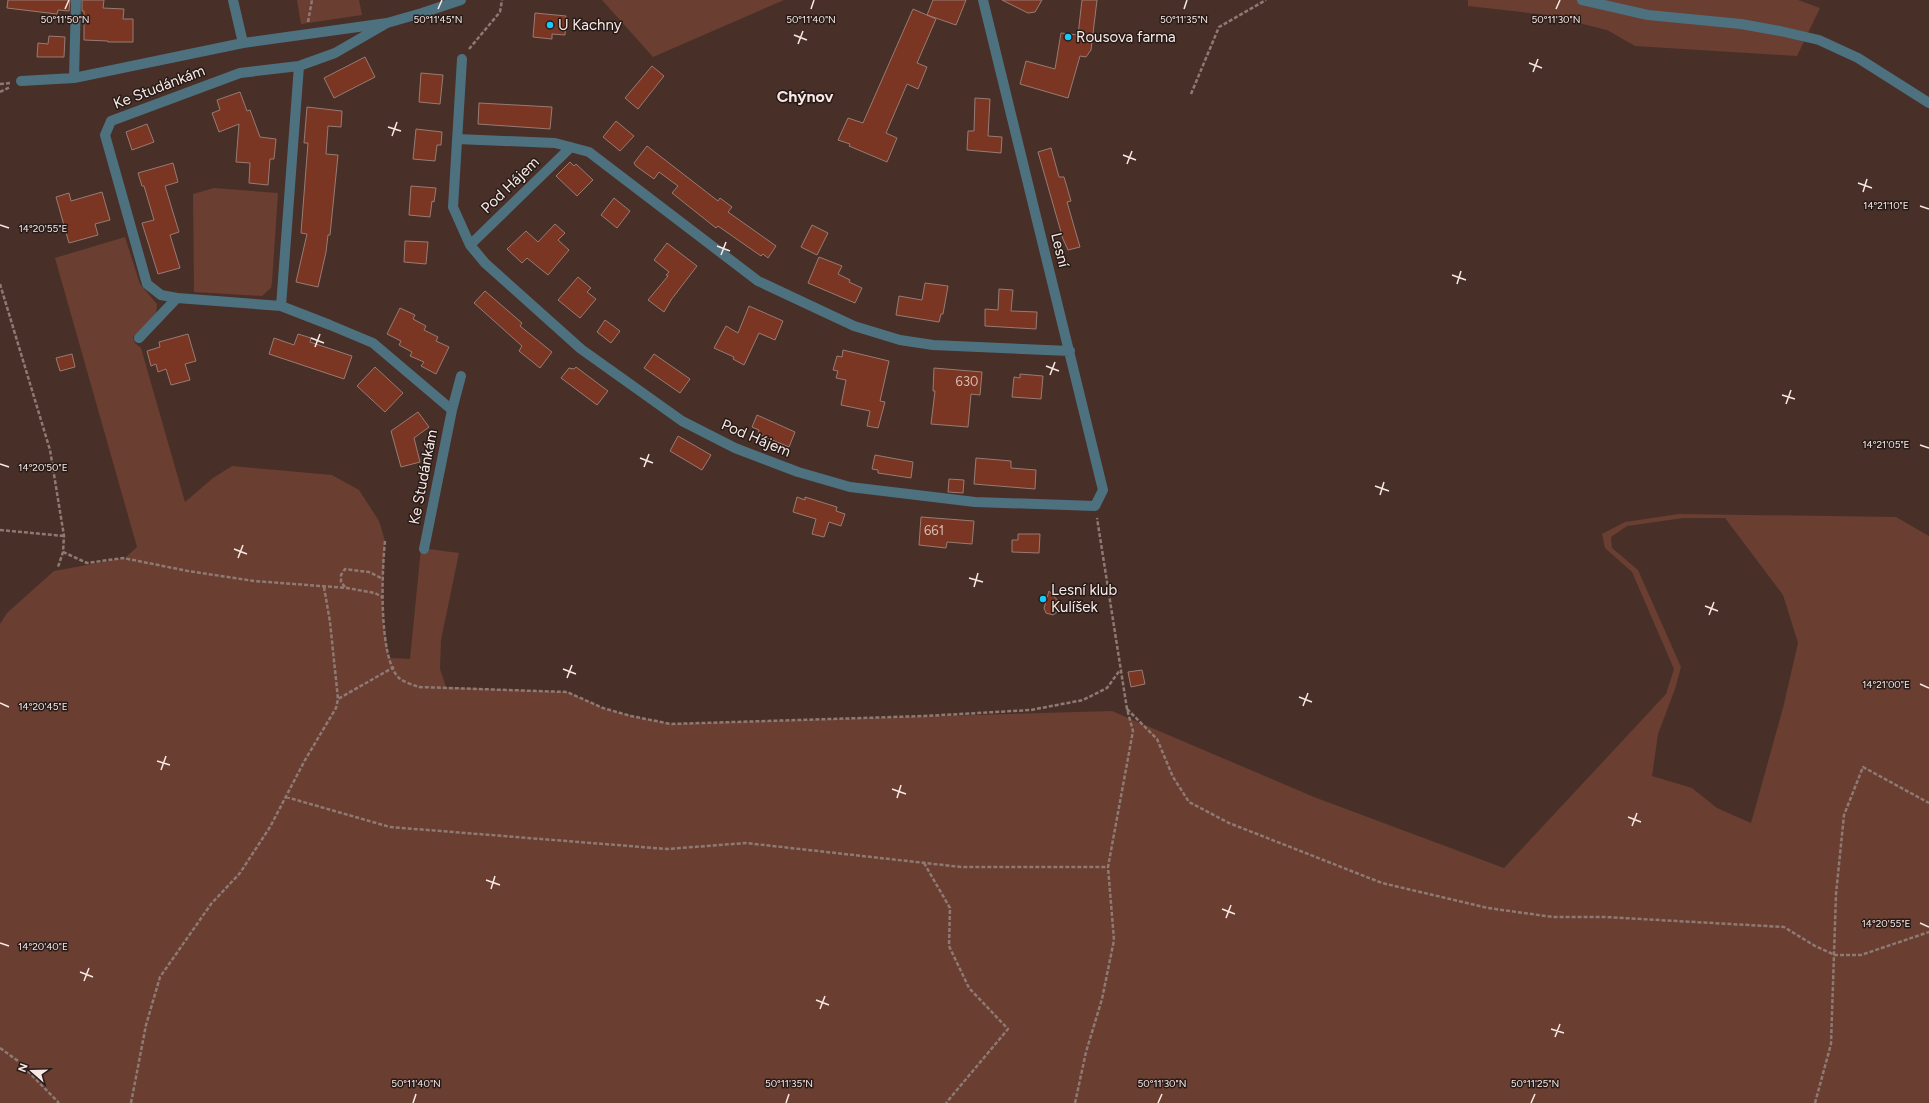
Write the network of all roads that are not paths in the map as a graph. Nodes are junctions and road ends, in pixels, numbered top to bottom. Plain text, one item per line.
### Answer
1 (76, 0) edge
2 (233, 0) edge
3 (461, 0) edge
4 (983, 0) edge
5 (1582, 0) edge
6 (387, 23) junction
7 (243, 43) junction
8 (462, 60) road end
9 (298, 66) junction
10 (74, 78) junction
11 (21, 81) dead end
12 (1929, 103) edge
13 (457, 139) junction
14 (571, 147) junction
15 (470, 245) junction
16 (177, 298) junction
17 (281, 306) junction
18 (139, 338) dead end
19 (1070, 351) junction
20 (461, 376) dead end
21 (452, 410) junction
22 (1095, 506) joint
23 (424, 549) dead end

1 - 10 street
2 - 7 street
3 - 6 street, Ke Studánkám
4 - 19 street, Lesní
5 - 12 street
6 - 7 street, Ke Studánkám
6 - 9 street, Ke Studánkám
7 - 10 street, Ke Studánkám
8 - 13 street, Pod Hájem
9 - 16 street, Ke Studánkám
9 - 17 street
10 - 11 street, Ke Studánkám
13 - 14 street, Pod Hájem
13 - 15 street, Pod Hájem
14 - 15 street, Pod Hájem
14 - 19 street, Pod Hájem
15 - 22 street, Pod Hájem
16 - 17 street, Ke Studánkám
16 - 18 street
17 - 21 street, Ke Studánkám
19 - 22 street, Lesní
20 - 21 street, Ke Studánkám
21 - 23 street, Ke Studánkám

